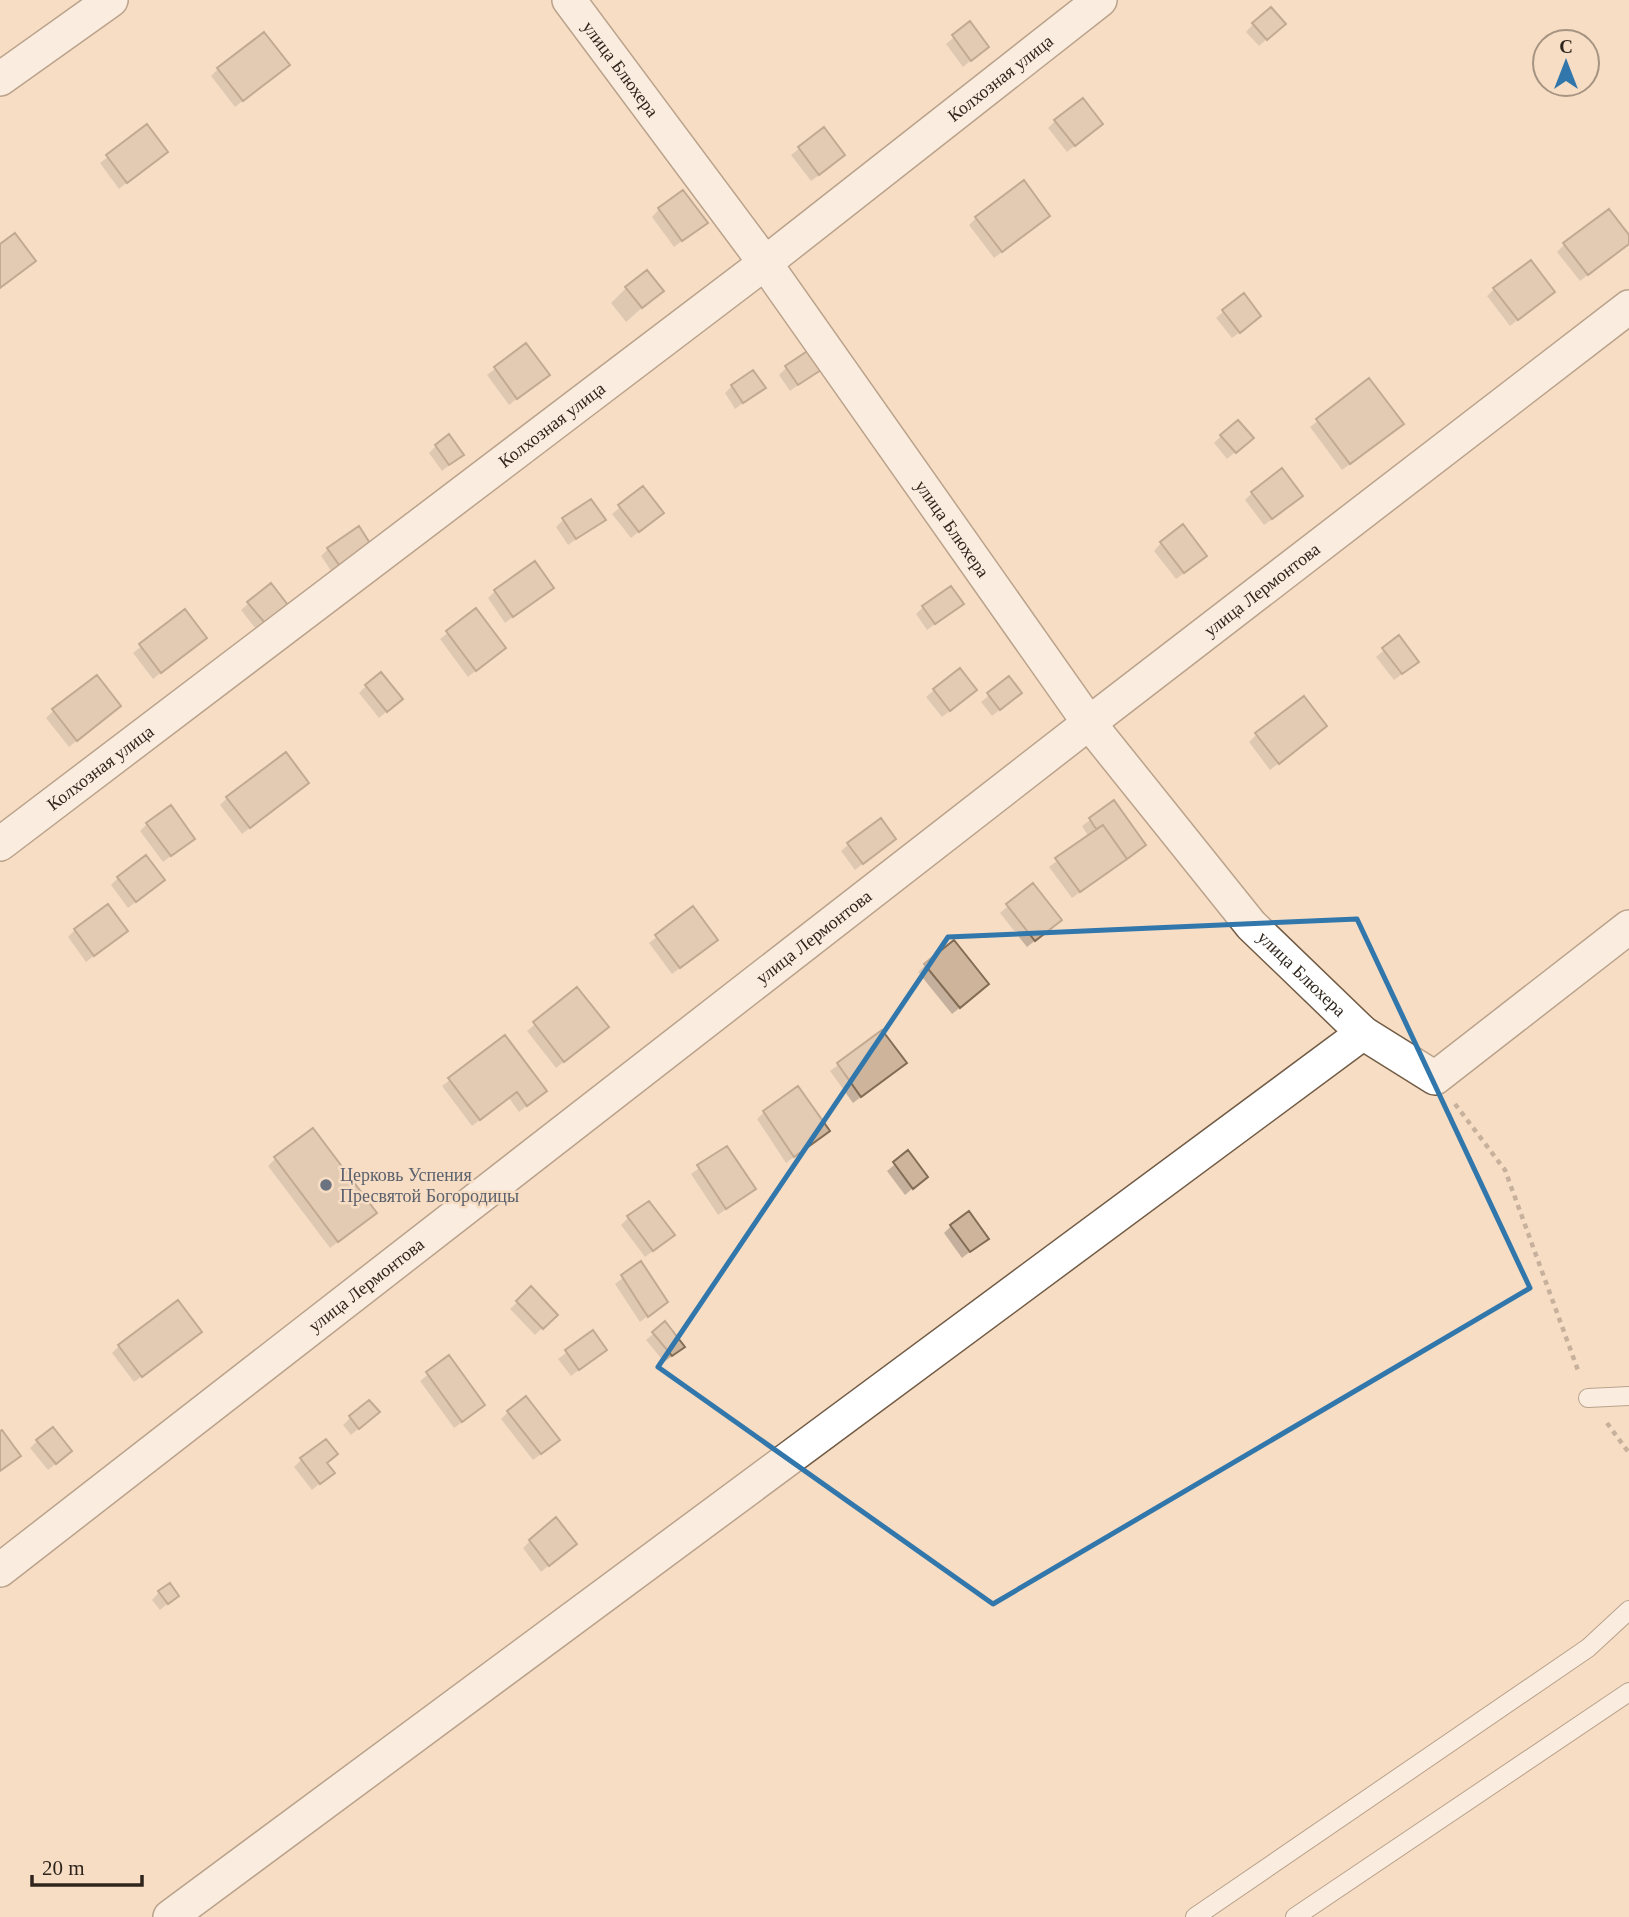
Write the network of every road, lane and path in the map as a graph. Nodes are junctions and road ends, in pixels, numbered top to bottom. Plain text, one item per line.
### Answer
1 (111, 0) edge
2 (569, 0) edge
3 (1100, 0) edge
4 (0, 79) edge
5 (765, 263) junction
6 (1629, 307) edge
7 (1089, 723) junction
8 (0, 844) edge
9 (1629, 928) edge
10 (1363, 1033) junction
11 (1435, 1078) junction
12 (1629, 1396) edge
13 (1588, 1398) junction
14 (1629, 1453) edge
15 (0, 1570) edge
16 (1629, 1611) edge
17 (1629, 1692) edge
18 (170, 1917) edge
19 (1195, 1917) edge
20 (1296, 1917) edge

1 - 4 street
2 - 5 street, улица Блюхера
3 - 5 street, Колхозная улица
5 - 7 street, улица Блюхера
5 - 8 street, Колхозная улица
6 - 7 street, улица Лермонтова
7 - 10 street, улица Блюхера
7 - 15 street, улица Лермонтова
9 - 11 street
10 - 11 street, улица Блюхера
10 - 18 street
11 - 13 path
12 - 13 lane
13 - 14 path
16 - 19 lane
17 - 20 lane

